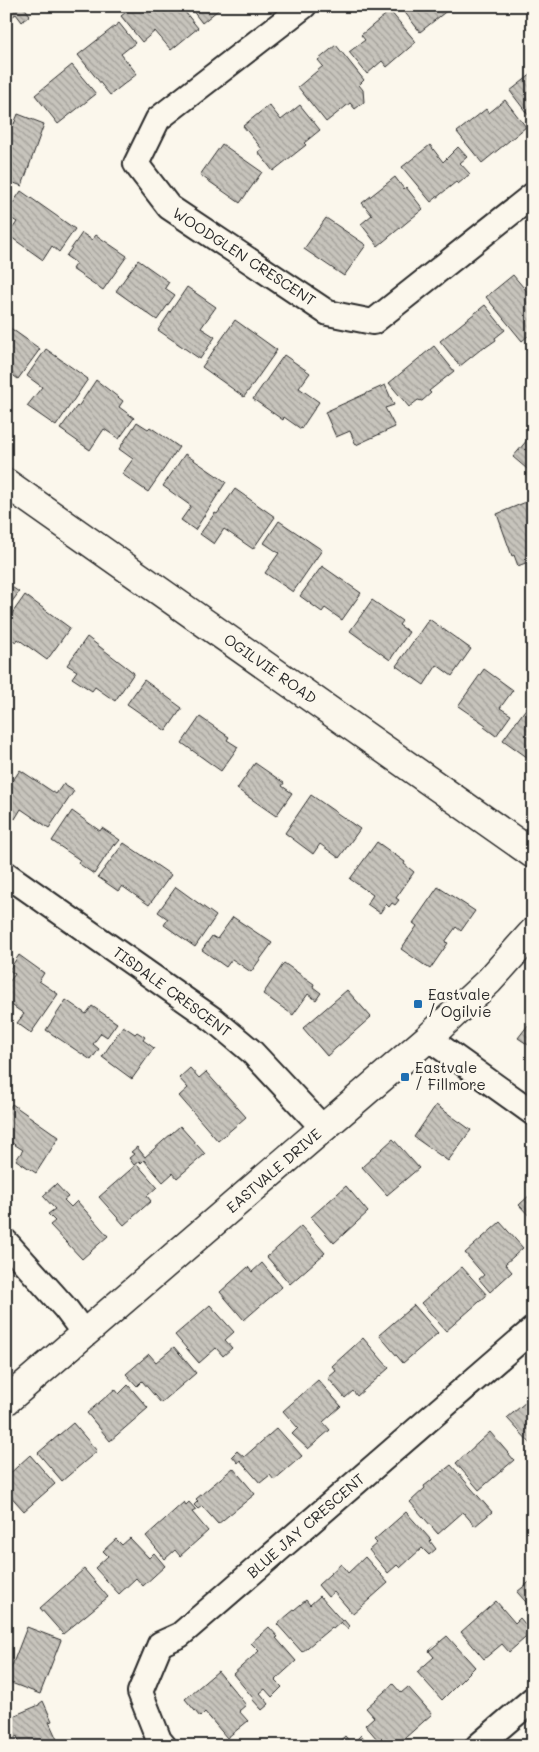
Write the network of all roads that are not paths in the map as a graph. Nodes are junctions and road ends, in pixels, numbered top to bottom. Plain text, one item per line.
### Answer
1 (304, 6) edge
2 (533, 195) edge
3 (6, 483) edge
4 (533, 854) edge
5 (6, 874) edge
6 (533, 932) edge
7 (428, 1038) junction
8 (533, 1113) edge
9 (323, 1128) junction
10 (6, 1242) edge
11 (533, 1329) edge
12 (84, 1333) junction
13 (6, 1401) edge
14 (533, 1699) edge
15 (164, 1746) edge
16 (478, 1746) edge

1 - 2 street, WOODGLEN CRESCENT
3 - 4 street, OGILVIE ROAD
5 - 9 street, TISDALE CRESCENT
6 - 7 street, EASTVALE DRIVE
7 - 8 street
7 - 9 street, EASTVALE DRIVE
9 - 12 street, EASTVALE DRIVE
10 - 12 street
11 - 15 street, BLUE JAY CRESCENT
12 - 13 street, EASTVALE DRIVE
14 - 16 street

